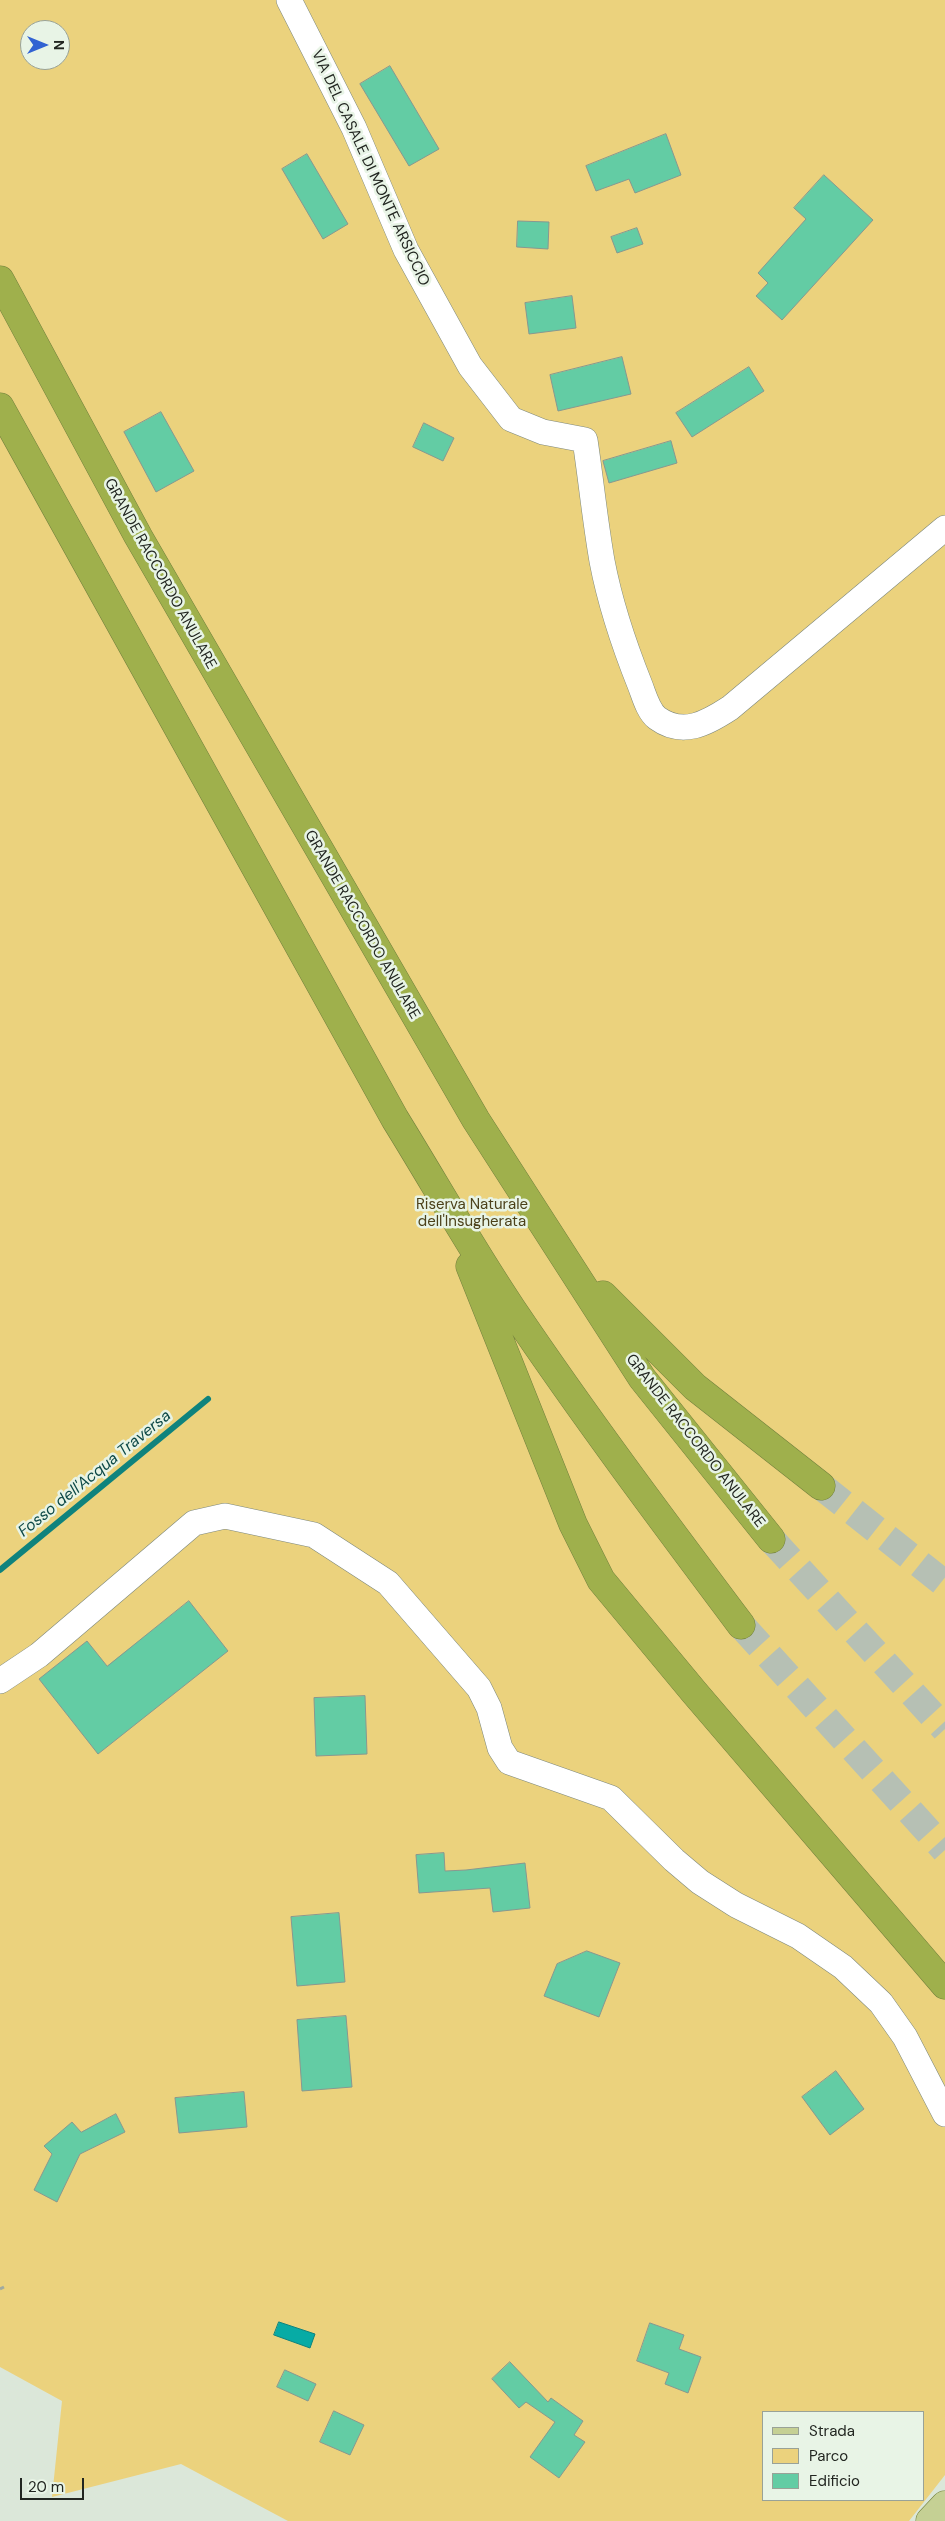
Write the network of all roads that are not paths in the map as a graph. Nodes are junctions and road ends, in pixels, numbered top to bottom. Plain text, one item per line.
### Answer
1 (289, 0) edge
2 (0, 280) edge
3 (0, 407) edge
4 (945, 528) edge
5 (444, 1200) junction
6 (565, 1257) junction
7 (821, 1486) tunnel mouth
8 (771, 1539) tunnel mouth
9 (742, 1625) tunnel mouth
10 (0, 1681) edge
11 (945, 1985) edge
12 (945, 2114) edge
13 (945, 2505) edge
14 (930, 2521) edge

1 - 4 street, VIA DEL CASALE DI MONTE ARSICCIO
2 - 6 highway, GRANDE RACCORDO ANULARE
3 - 5 highway
5 - 9 highway
5 - 11 highway
6 - 7 highway
6 - 8 highway, GRANDE RACCORDO ANULARE
10 - 12 street
13 - 14 main road

